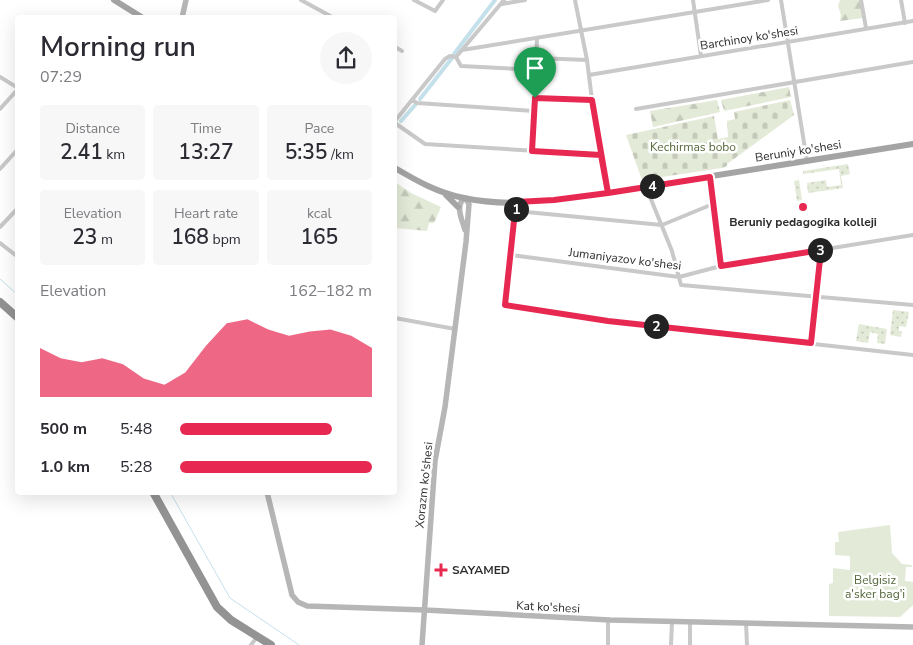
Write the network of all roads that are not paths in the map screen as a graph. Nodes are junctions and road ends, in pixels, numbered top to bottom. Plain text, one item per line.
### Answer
1 (114, 0) edge
2 (186, 0) edge
3 (301, 0) edge
4 (313, 0) edge
5 (414, 0) edge
6 (442, 0) edge
7 (525, 0) edge
8 (575, 0) edge
9 (693, 0) edge
10 (768, 0) edge
11 (780, 0) edge
12 (861, 0) edge
13 (901, 0) edge
14 (503, 2) edge
15 (310, 5) junction
16 (696, 12) junction
17 (138, 15) edge
18 (183, 15) edge
19 (328, 15) edge
20 (913, 21) edge
21 (905, 23) junction
22 (866, 28) junction
23 (581, 32) junction
24 (537, 39) junction
25 (788, 42) junction
26 (397, 48) edge
27 (462, 50) junction
28 (402, 51) dead end
29 (701, 56) junction
30 (456, 57) junction
31 (537, 58) junction
32 (587, 60) junction
33 (913, 62) edge
34 (536, 70) junction
35 (589, 75) junction
36 (0, 77) edge
37 (794, 82) junction
38 (15, 86) edge
39 (15, 92) edge
40 (535, 98) junction
41 (412, 100) junction
42 (592, 100) junction
43 (0, 109) edge
44 (636, 109) dead end
45 (534, 111) junction
46 (397, 119) edge
47 (397, 123) edge
48 (913, 144) edge
49 (532, 151) junction
50 (15, 152) edge
51 (601, 155) junction
52 (807, 161) junction
53 (0, 168) edge
54 (397, 169) edge
55 (710, 177) junction
56 (646, 187) junction
57 (608, 193) junction
58 (446, 194) junction
59 (464, 198) junction
60 (480, 200) junction
61 (516, 202) junction
62 (713, 204) junction
63 (458, 207) junction
64 (469, 207) junction
65 (15, 211) edge
66 (516, 211) junction
67 (662, 225) junction
68 (0, 227) edge
69 (466, 232) junction
70 (913, 235) edge
71 (0, 243) edge
72 (821, 250) junction
73 (15, 255) edge
74 (511, 255) junction
75 (721, 266) junction
76 (679, 277) junction
77 (816, 297) junction
78 (0, 302) edge
79 (913, 305) edge
80 (15, 315) edge
81 (397, 318) edge
82 (455, 329) junction
83 (811, 343) junction
84 (913, 355) edge
85 (155, 495) edge
86 (268, 495) edge
87 (425, 610) junction
88 (608, 620) junction
89 (672, 622) junction
90 (690, 622) junction
91 (746, 623) junction
92 (913, 627) edge
93 (258, 638) junction
94 (251, 645) edge
95 (272, 645) edge
96 (422, 645) edge
97 (608, 645) edge
98 (671, 645) edge
99 (690, 645) edge
100 (747, 645) edge

1 - 17 main road
2 - 18 street
3 - 15 street
4 - 15 street
5 - 6 street
7 - 14 street
8 - 23 street
9 - 16 street
10 - 16 street
11 - 25 street
12 - 22 street
13 - 21 street
14 - 27 street
15 - 19 street
16 - 23 street
16 - 29 street
20 - 21 street, Barchinoy ko'shesi
21 - 22 street, Barchinoy ko'shesi
22 - 25 street, Barchinoy ko'shesi
23 - 24 street
23 - 32 street
24 - 27 street
24 - 31 street
25 - 29 street, Barchinoy ko'shesi
25 - 37 street
26 - 28 street
27 - 30 street
29 - 35 street, Barchinoy ko'shesi
30 - 34 street
30 - 41 street
31 - 32 street
31 - 34 street
32 - 35 street
33 - 37 street
34 - 40 street
35 - 42 street
36 - 38 street
37 - 44 street
37 - 52 street
39 - 43 street
40 - 42 street
40 - 45 street
41 - 45 street
41 - 46 street
42 - 51 street
45 - 49 street
47 - 49 street
48 - 52 main road, Beruniy ko'shesi
49 - 51 street
50 - 53 street
51 - 57 street
52 - 55 main road, Beruniy ko'shesi
54 - 58 main road, Beruniy ko'shesi
55 - 56 main road, Beruniy ko'shesi
55 - 62 street
56 - 57 main road, Beruniy ko'shesi
56 - 67 street
57 - 61 main road, Beruniy ko'shesi
58 - 59 main road, Beruniy ko'shesi
58 - 63 main road
59 - 60 main road, Beruniy ko'shesi
59 - 63 street
59 - 64 street
60 - 61 main road, Beruniy ko'shesi
60 - 64 main road
61 - 66 street
62 - 67 street
62 - 75 street
63 - 69 street
64 - 69 street, Xorazm ko'shesi
65 - 68 street
66 - 67 street
66 - 74 street
67 - 76 street
69 - 82 street, Xorazm ko'shesi
70 - 72 street, Jumaniyazov ko'shesi
71 - 73 street
72 - 75 street, Jumaniyazov ko'shesi
72 - 77 street
74 - 76 street, Jumaniyazov ko'shesi
74 - 83 street
75 - 76 street, Jumaniyazov ko'shesi
76 - 77 street
77 - 79 street
77 - 83 street
78 - 80 highway
81 - 82 street
82 - 87 street, Xorazm ko'shesi
83 - 84 street
85 - 93 highway
86 - 87 street, Kat ko'shesi
87 - 88 street, Kat ko'shesi
87 - 96 street, Xorazm ko'shesi
88 - 89 street, Kat ko'shesi
88 - 97 street
89 - 90 street, Kat ko'shesi
89 - 98 street
90 - 91 street, Kat ko'shesi
90 - 99 street
91 - 92 street, Kat ko'shesi
91 - 100 street
93 - 94 street
93 - 95 highway

